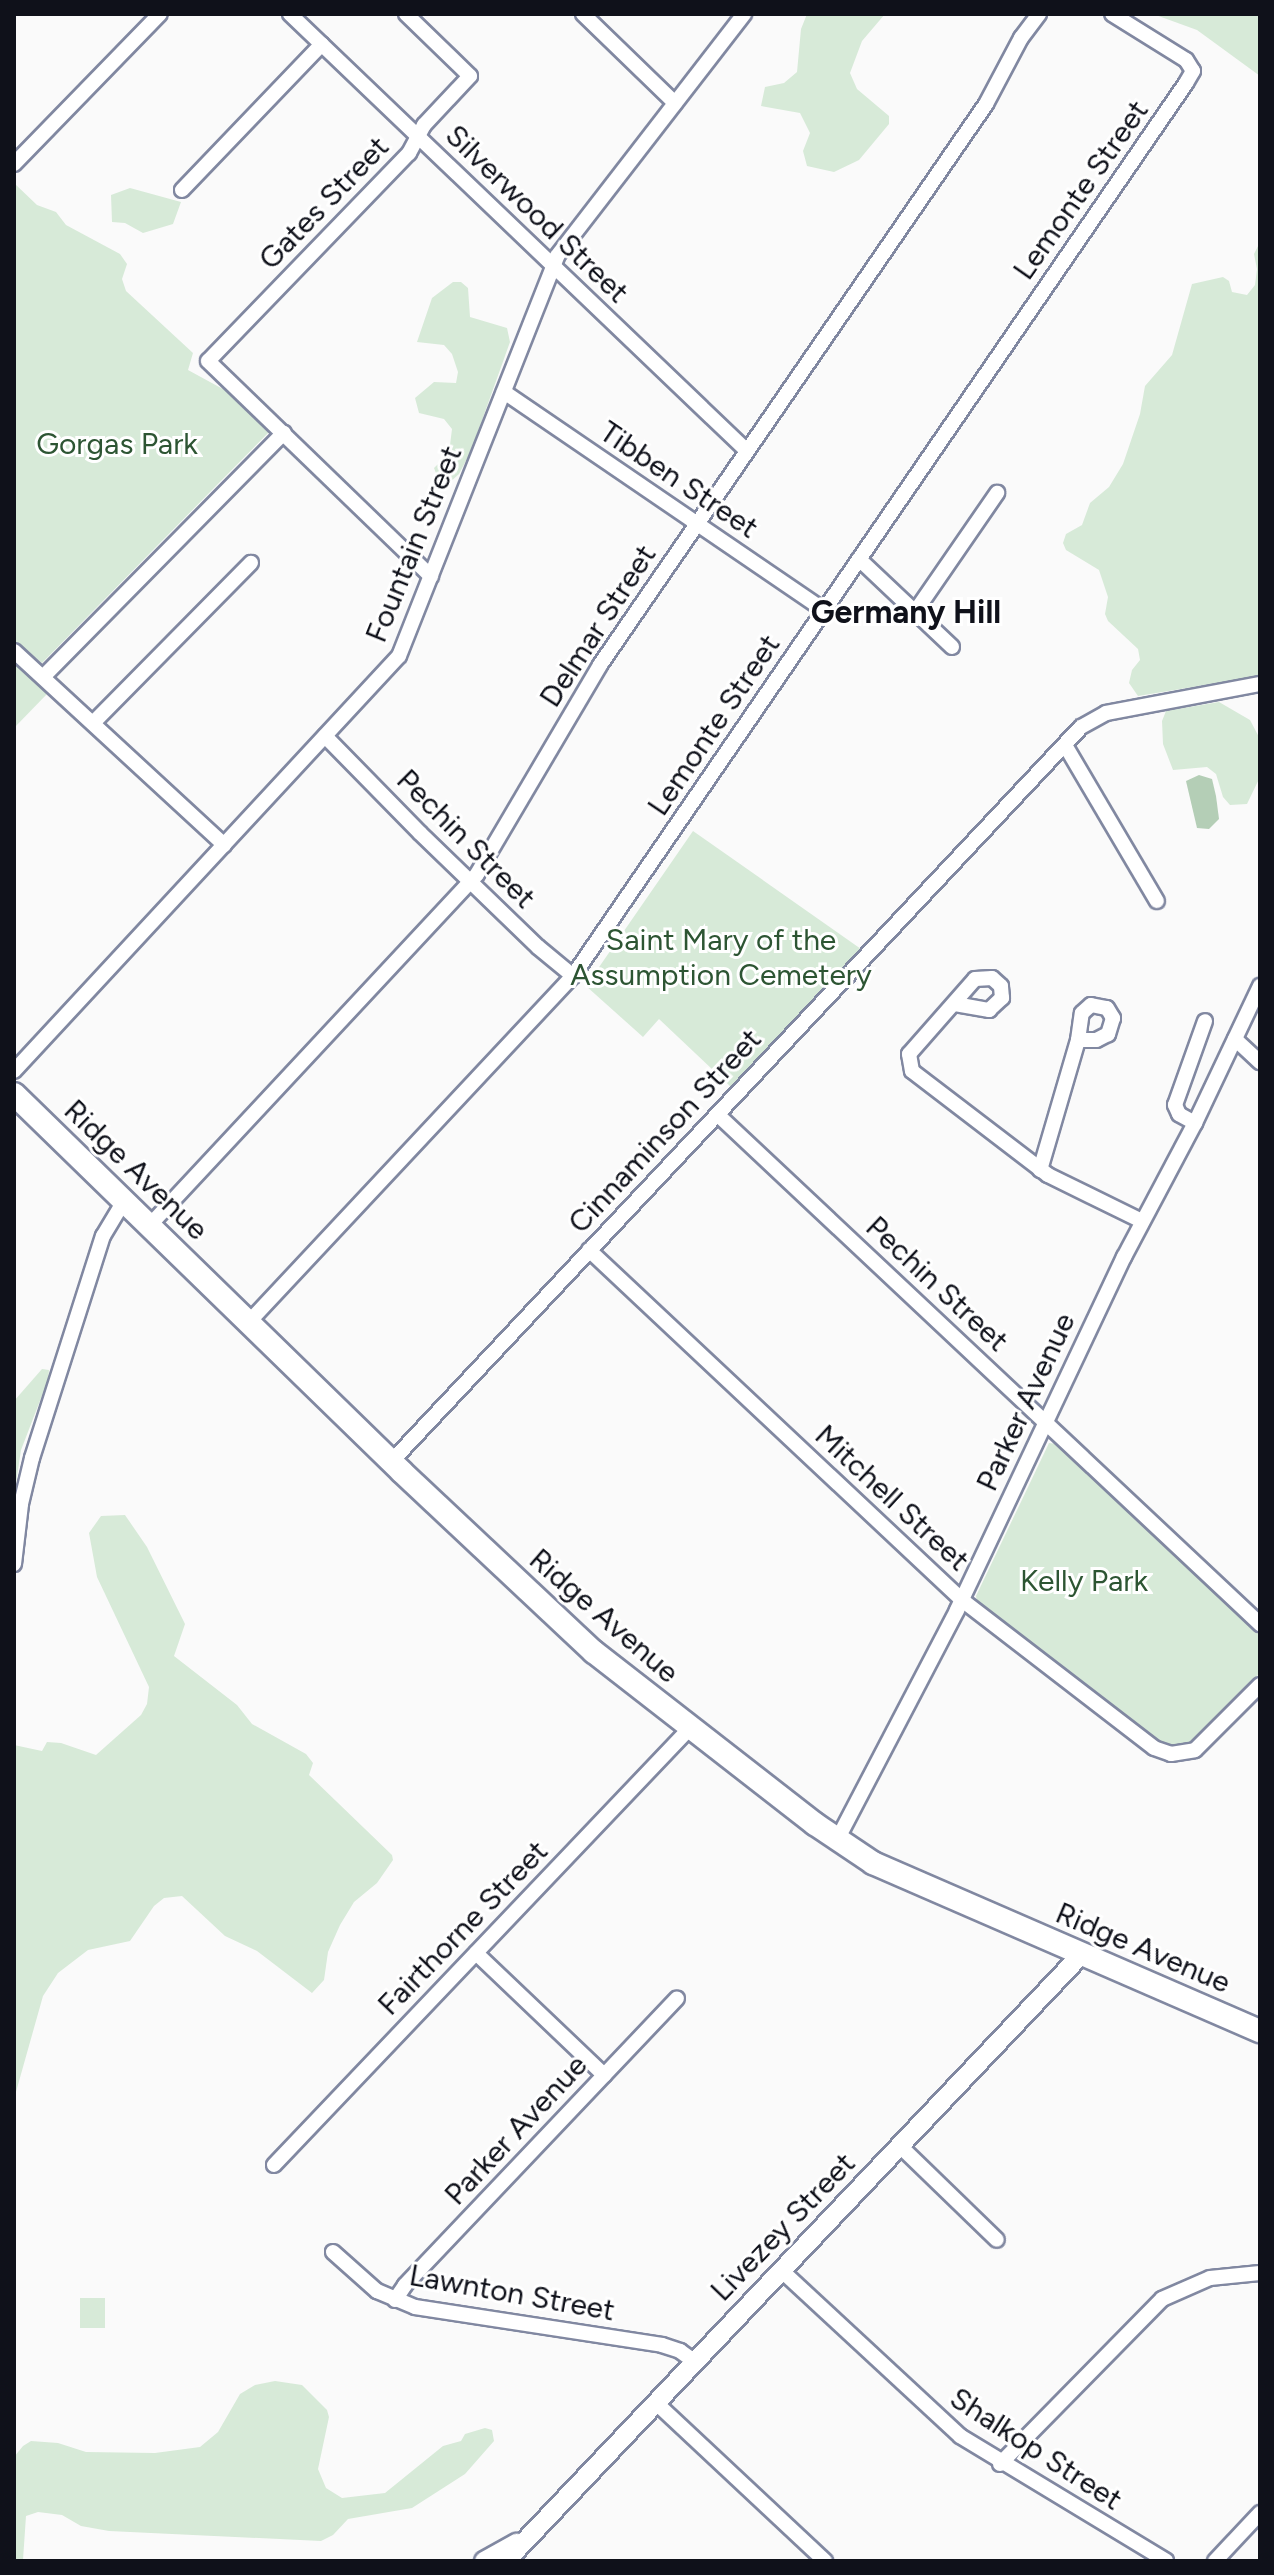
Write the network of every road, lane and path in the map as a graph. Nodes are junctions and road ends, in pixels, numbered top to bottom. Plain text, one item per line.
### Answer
1 (160, 14) edge
2 (290, 14) edge
3 (406, 14) edge
4 (583, 14) edge
5 (744, 14) edge
6 (1039, 14) edge
7 (1112, 14) edge
8 (322, 44) junction
9 (675, 103) junction
10 (418, 136) junction
11 (14, 164) edge
12 (182, 190) dead end
13 (553, 266) junction
14 (504, 392) junction
15 (284, 433) junction
16 (747, 451) junction
17 (997, 493) dead end
18 (697, 524) junction
19 (859, 559) junction
20 (251, 563) dead end
21 (431, 576) junction
22 (824, 610) junction
23 (915, 612) junction
24 (952, 647) dead end
25 (14, 651) edge
26 (43, 677) junction
27 (1260, 684) edge
28 (93, 723) junction
29 (325, 736) junction
30 (1065, 745) junction
31 (224, 845) junction
32 (472, 881) junction
33 (1157, 901) dead end
34 (573, 976) junction
35 (1260, 986) edge
36 (955, 1004) dead end
37 (1205, 1021) dead end
38 (1235, 1039) junction
39 (1078, 1040) dead end
40 (1260, 1062) edge
41 (14, 1071) edge
42 (14, 1094) edge
43 (718, 1115) junction
44 (1195, 1123) junction
45 (1040, 1170) junction
46 (124, 1201) junction
47 (1142, 1221) junction
48 (150, 1225) junction
49 (589, 1250) junction
50 (248, 1323) junction
51 (1046, 1422) junction
52 (391, 1462) junction
53 (14, 1564) edge
54 (962, 1600) junction
55 (1260, 1624) edge
56 (1260, 1685) edge
57 (690, 1728) junction
58 (837, 1840) junction
59 (476, 1953) junction
60 (1080, 1956) junction
61 (677, 1998) dead end
62 (1260, 2031) edge
63 (604, 2075) junction
64 (899, 2145) junction
65 (274, 2165) dead end
66 (997, 2240) dead end
67 (333, 2252) dead end
68 (781, 2270) junction
69 (1260, 2273) edge
70 (395, 2300) junction
71 (694, 2361) junction
72 (655, 2402) junction
73 (1000, 2464) junction
74 (1260, 2513) edge
75 (526, 2537) junction
76 (484, 2561) edge
77 (506, 2561) edge
78 (825, 2561) edge
79 (1166, 2561) edge
80 (1215, 2561) edge

1 - 11 street
2 - 8 street, Silverwood Street
3 - 10 street, Gates Street
4 - 9 street
5 - 9 street, Fountain Street
6 - 16 street, Delmar Street
7 - 19 street, Lemonte Street
8 - 10 street, Silverwood Street
8 - 12 street
9 - 13 street, Fountain Street
10 - 13 street, Silverwood Street
10 - 15 street, Gates Street
13 - 14 street, Fountain Street
13 - 16 street, Silverwood Street
14 - 18 street, Tibben Street
14 - 21 street, Fountain Street
15 - 21 street
15 - 26 street
16 - 18 street, Delmar Street
17 - 23 street
18 - 22 street, Tibben Street
18 - 32 street, Delmar Street
19 - 22 street, Lemonte Street
19 - 23 street
20 - 28 street
21 - 29 street, Fountain Street
22 - 34 street, Lemonte Street
23 - 24 street
25 - 26 street
26 - 28 street
27 - 30 street, Cinnaminson Street
28 - 31 street
29 - 31 street, Fountain Street
29 - 32 street, Pechin Street
30 - 33 street
30 - 43 street, Cinnaminson Street
31 - 41 street, Fountain Street
32 - 34 street, Pechin Street
32 - 48 street, Delmar Street
34 - 50 street, Lemonte Street
35 - 38 street, Parker Avenue
36 - 45 street
37 - 44 street
38 - 40 street
38 - 44 street, Parker Avenue
39 - 45 street
42 - 46 main road, Ridge Avenue
43 - 49 street, Cinnaminson Street
43 - 51 street, Pechin Street
44 - 47 street, Parker Avenue
45 - 47 street
46 - 48 main road, Ridge Avenue
46 - 53 street
47 - 51 street, Parker Avenue
48 - 50 main road, Ridge Avenue
49 - 52 street, Cinnaminson Street
49 - 54 street, Mitchell Street
50 - 52 main road, Ridge Avenue
51 - 54 street, Parker Avenue
51 - 55 street, Pechin Street
52 - 57 main road, Ridge Avenue
54 - 56 street, Mitchell Street
54 - 58 street, Parker Avenue
57 - 58 main road, Ridge Avenue
57 - 59 street, Fairthorne Street
58 - 60 main road, Ridge Avenue
59 - 63 street
59 - 65 street, Fairthorne Street
60 - 62 main road, Ridge Avenue
60 - 64 street, Livezey Street
61 - 63 street, Parker Avenue
63 - 70 street, Parker Avenue
64 - 66 street
64 - 68 street, Livezey Street
67 - 70 street, Lawnton Street
68 - 71 street, Livezey Street
68 - 73 street, Shalkop Street
69 - 73 street
70 - 71 street, Lawnton Street
71 - 72 street, Livezey Street
72 - 75 street, Livezey Street
72 - 78 street
73 - 79 street, Shalkop Street
74 - 80 street
75 - 76 street, Livezey Street
75 - 77 street, Livezey Street

